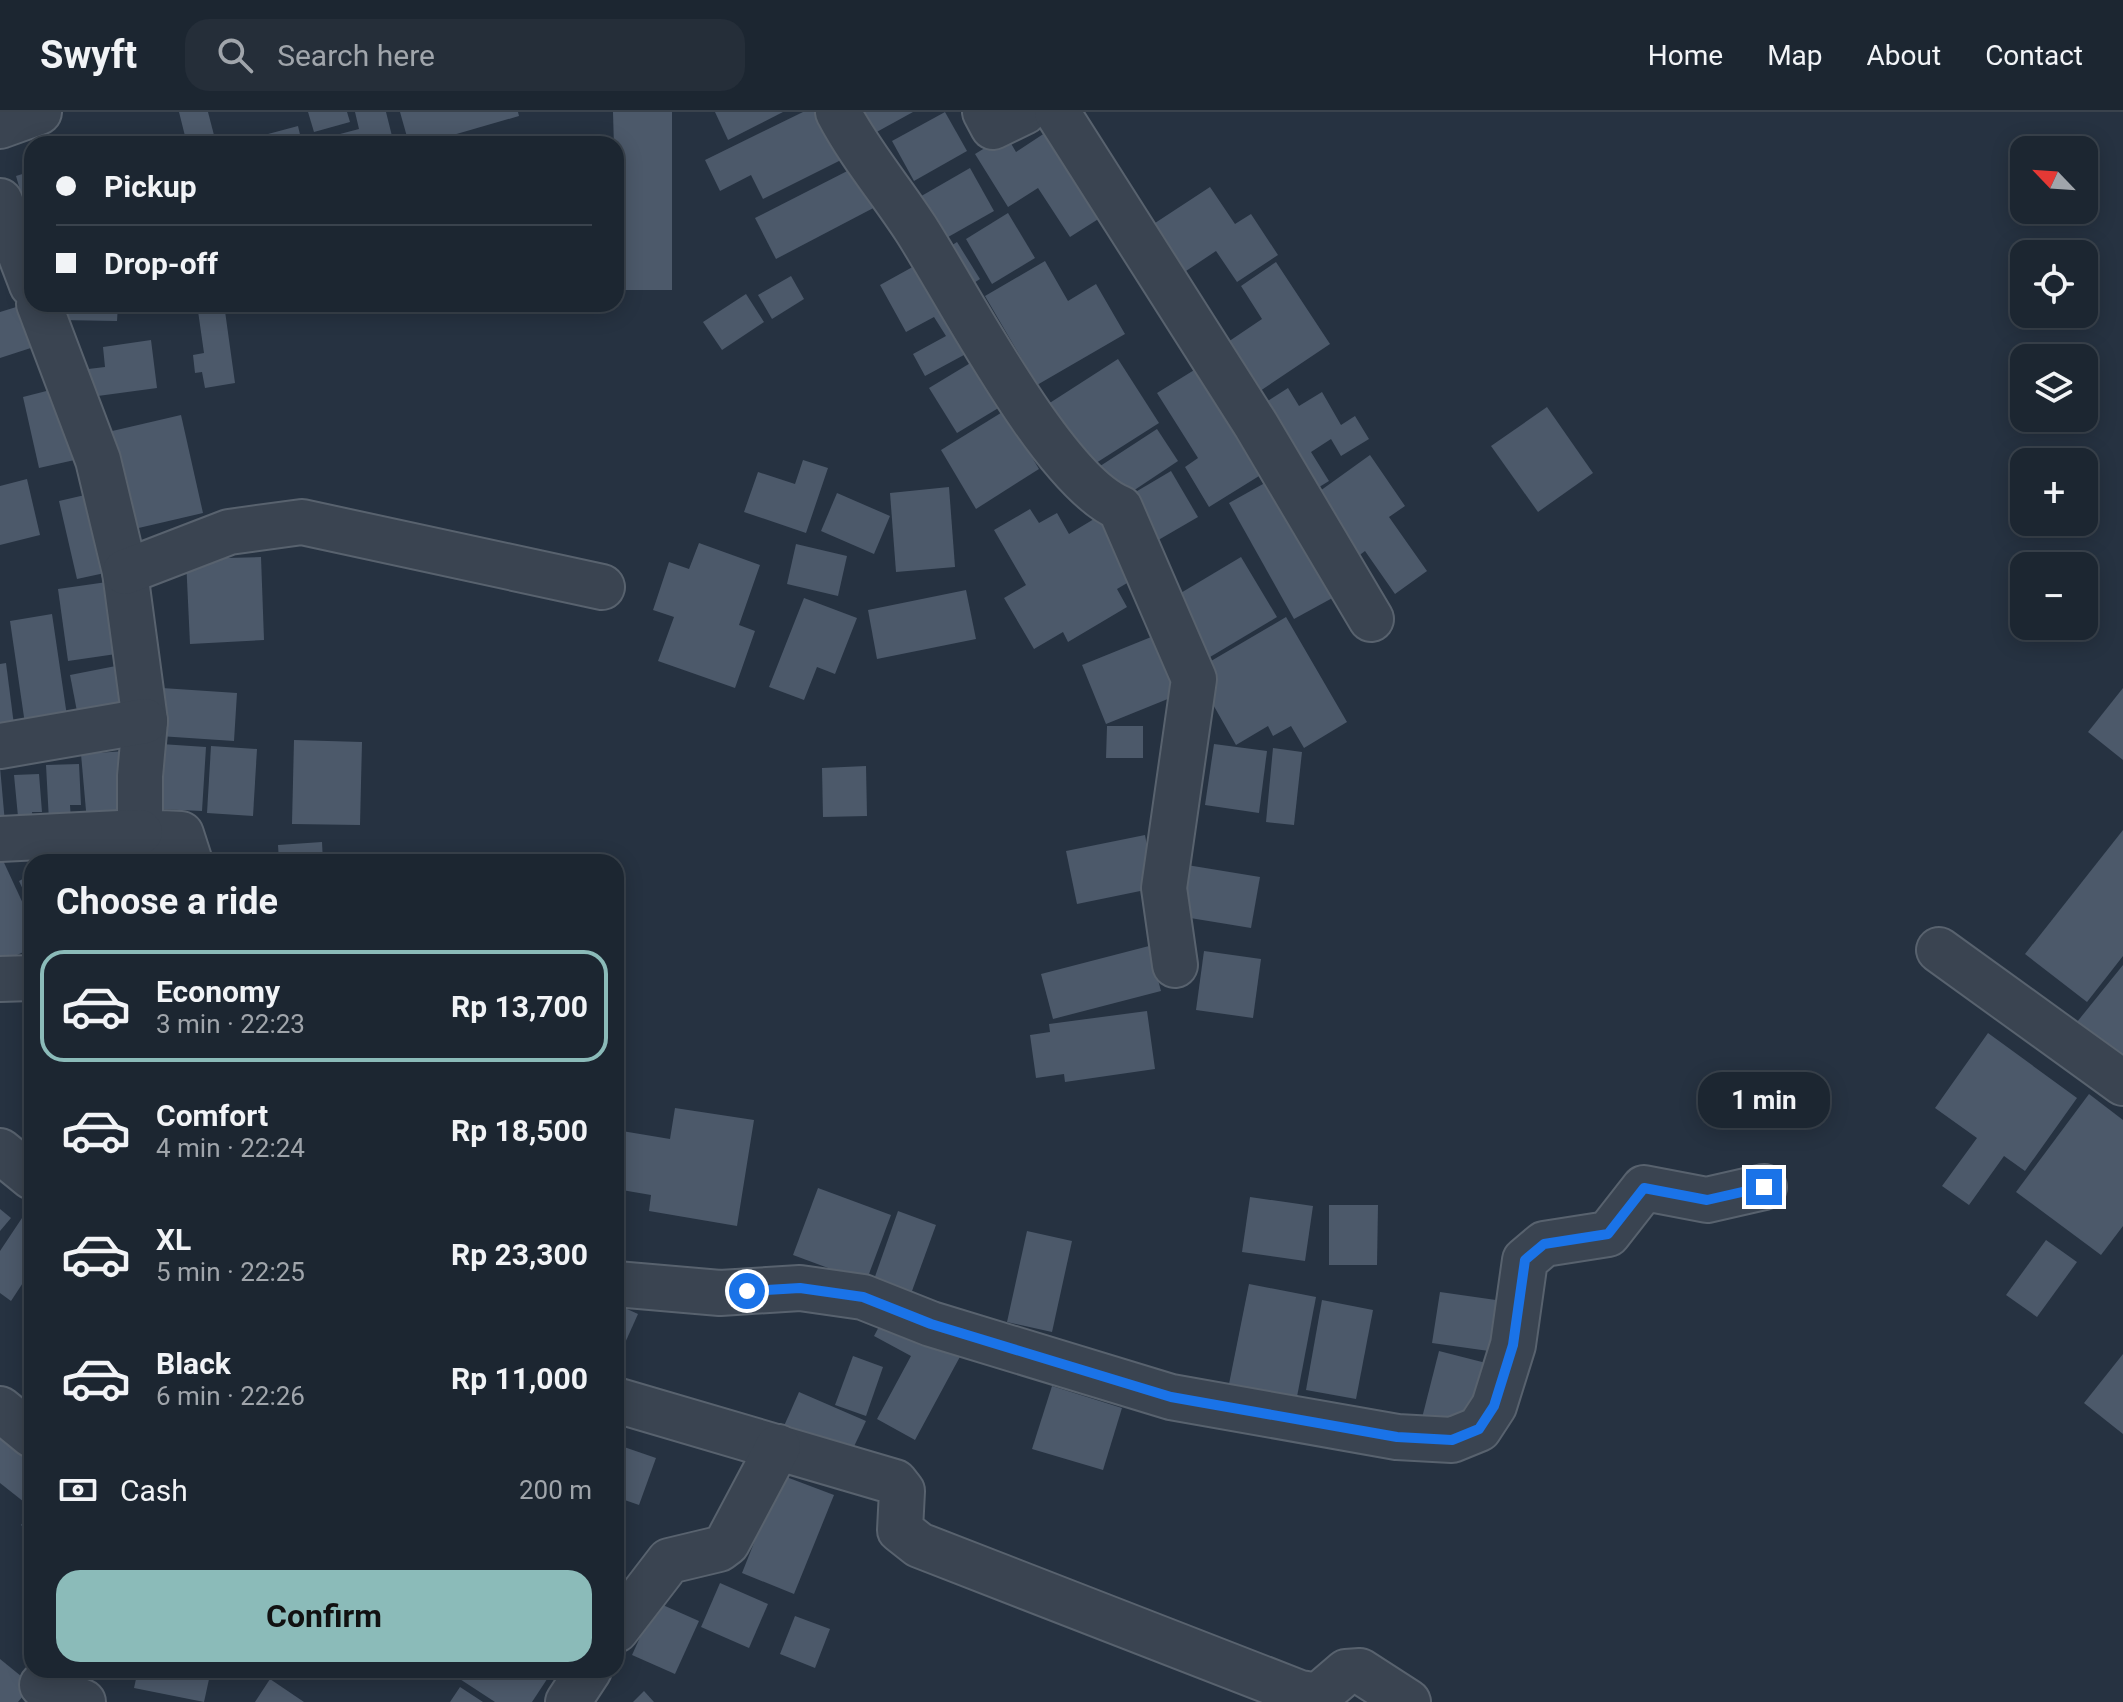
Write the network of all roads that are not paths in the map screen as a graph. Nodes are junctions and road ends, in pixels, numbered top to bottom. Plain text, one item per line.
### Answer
1 (39, 112) edge
2 (838, 112) edge
3 (985, 112) edge
4 (1024, 112) edge
5 (1057, 112) edge
6 (0, 126) edge
7 (0, 201) edge
8 (24, 264) edge
9 (42, 312) edge
10 (125, 572) junction
11 (602, 587) dead end
12 (1371, 619) dead end
13 (145, 721) junction
14 (0, 746) edge
15 (140, 832) junction
16 (0, 839) edge
17 (187, 854) edge
18 (1939, 950) dead end
19 (1175, 965) dead end
20 (24, 978) edge
21 (0, 979) edge
22 (2123, 1083) edge
23 (0, 1151) edge
24 (24, 1170) edge
25 (1764, 1187) dead end
26 (624, 1285) edge
27 (624, 1402) edge
28 (0, 1409) edge
29 (24, 1428) edge
30 (778, 1447) junction
31 (624, 1620) edge
32 (584, 1678) edge
33 (39, 1686) edge
34 (83, 1702) edge
35 (568, 1702) edge
36 (1408, 1702) edge

1 - 6 street
2 - 19 street
3 - 4 street
5 - 12 street
7 - 8 street
9 - 10 street
10 - 11 street
10 - 13 street
13 - 14 street
13 - 15 street
15 - 16 street
15 - 17 street
18 - 22 street
20 - 21 street
23 - 24 street
25 - 26 street
27 - 30 street
28 - 29 street
30 - 31 street
30 - 36 street
32 - 35 street
33 - 34 street

